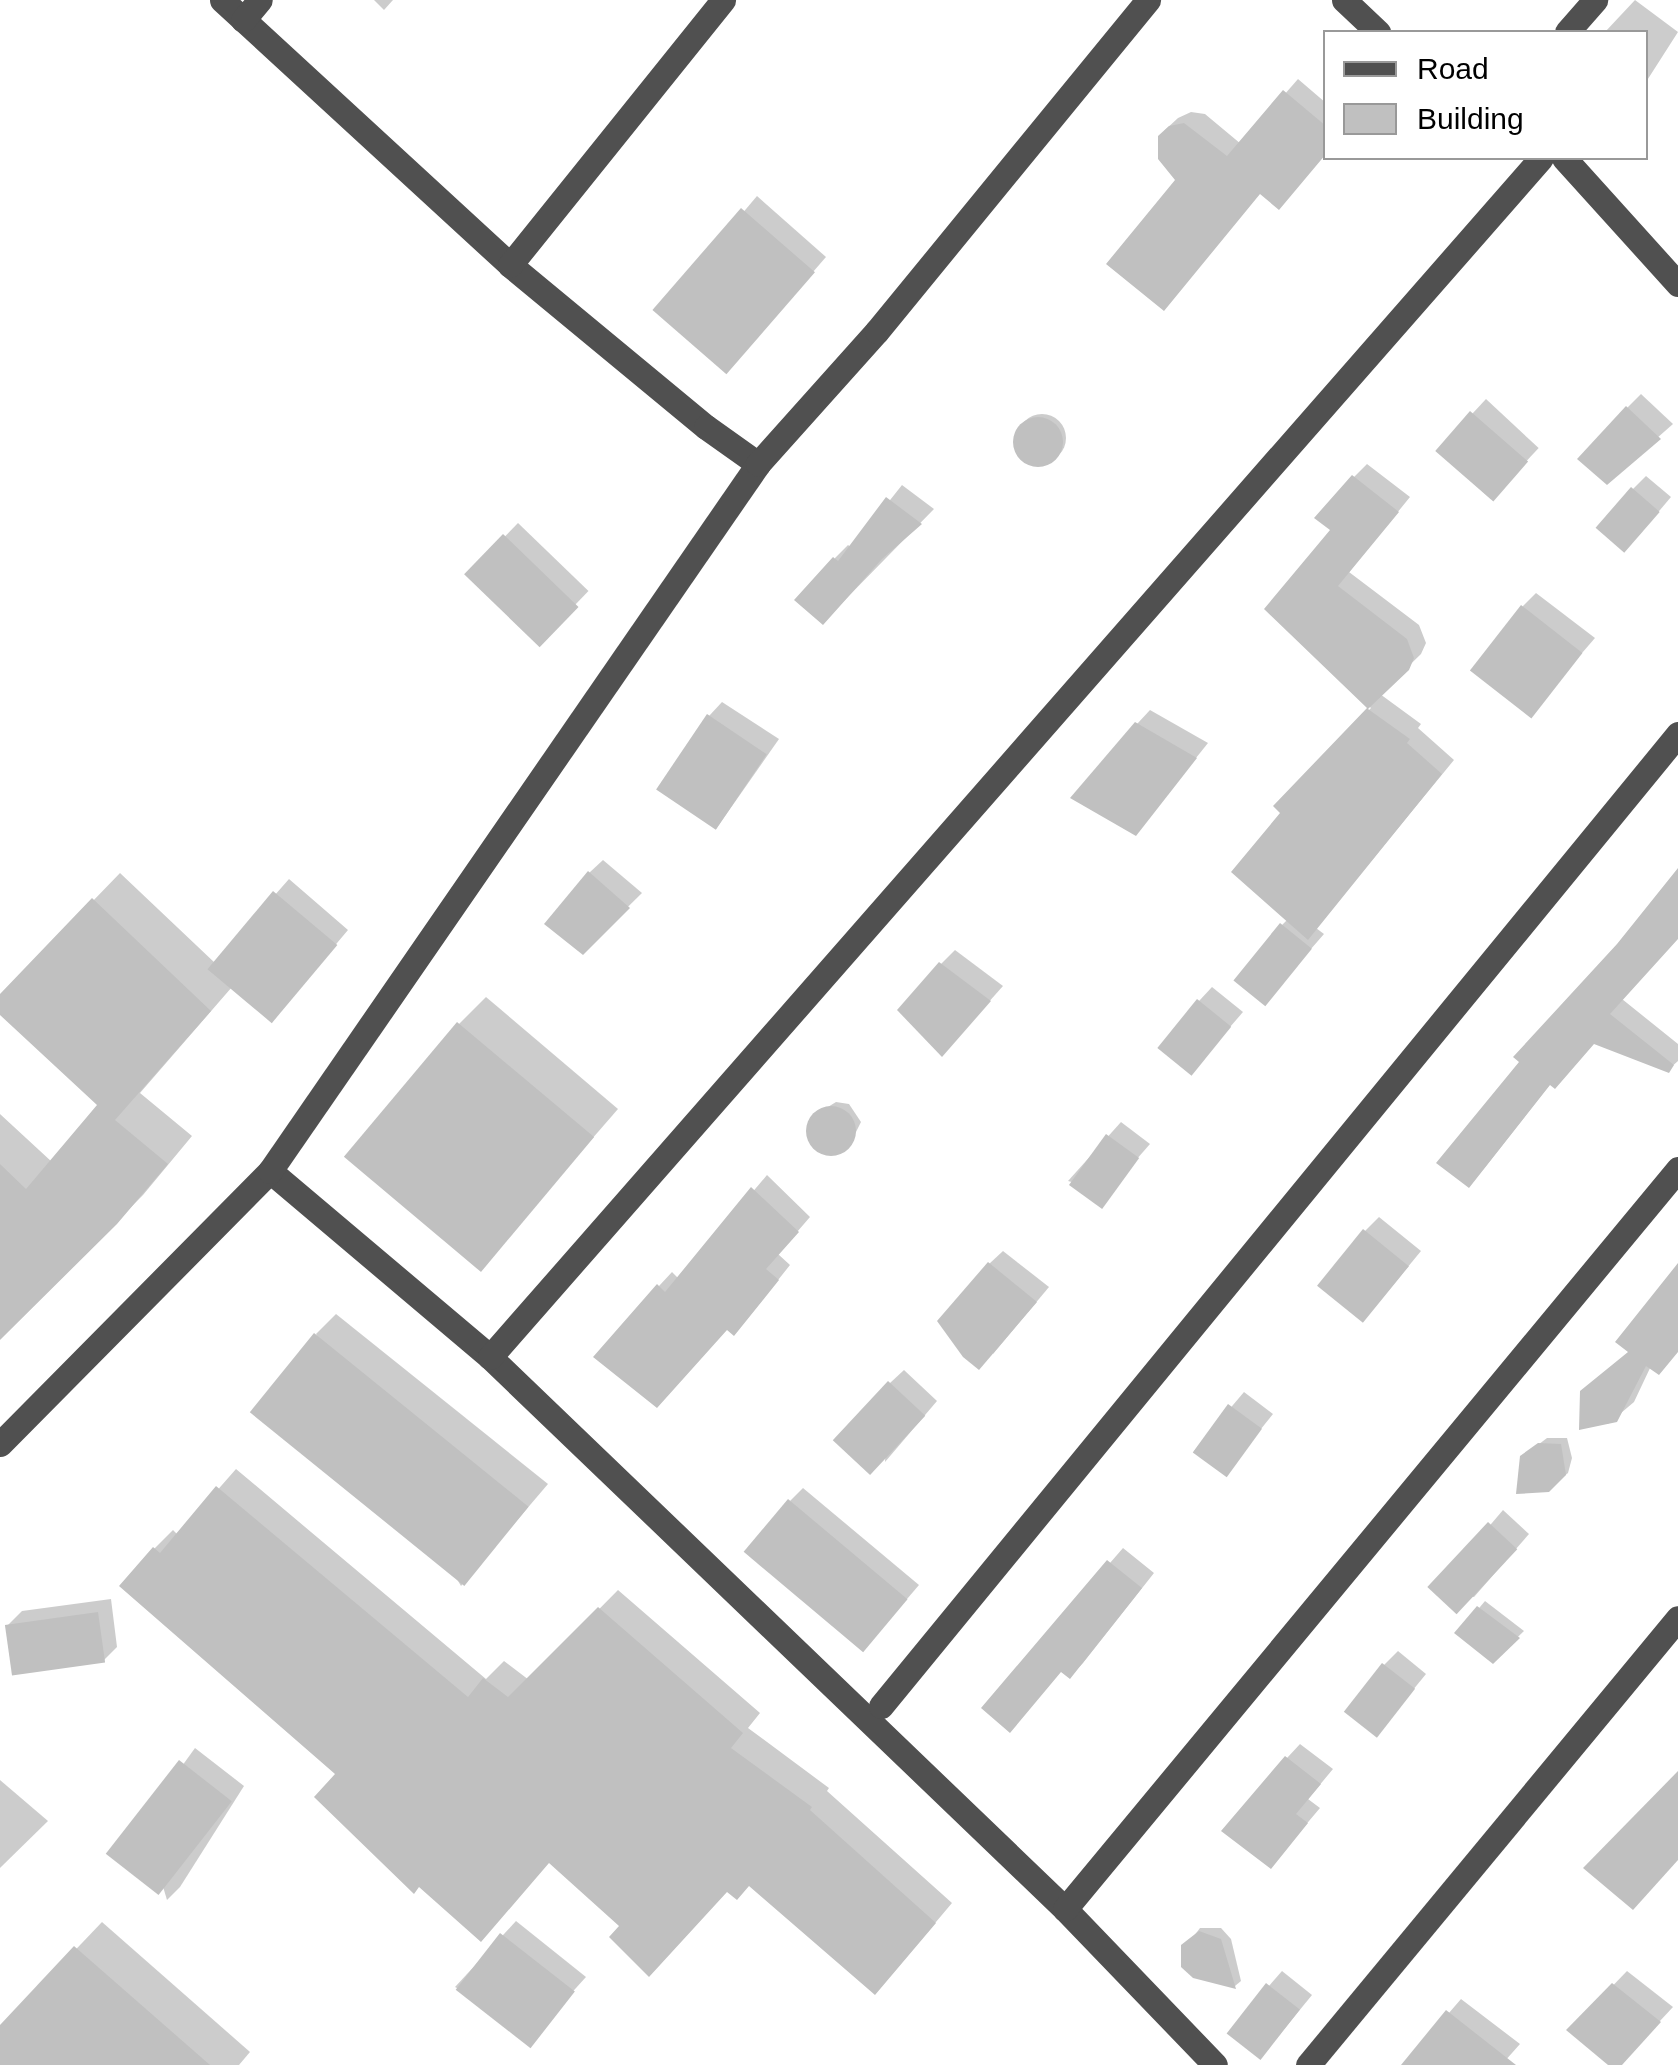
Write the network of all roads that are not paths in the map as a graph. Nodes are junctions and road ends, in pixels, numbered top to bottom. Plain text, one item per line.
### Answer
1 (222, 0) edge
2 (723, 0) edge
3 (1148, 0) edge
4 (1344, 0) edge
5 (1595, 0) edge
6 (252, 10) edge
7 (1376, 30) edge
8 (1570, 30) edge
9 (1539, 160) edge
10 (1566, 160) edge
11 (510, 265) junction
12 (1678, 284) edge
13 (758, 464) junction
14 (1678, 734) edge
15 (1678, 1169) edge
16 (270, 1171) junction
17 (490, 1357) junction
18 (0, 1444) edge
19 (1678, 1618) edge
20 (882, 1706) dead end
21 (1065, 1909) junction
22 (1215, 2065) edge
23 (1308, 2065) edge

1 - 6 street
2 - 11 street
3 - 13 street
4 - 7 street
5 - 8 street
6 - 11 street
9 - 17 street
10 - 12 street
11 - 13 street
13 - 16 street
14 - 20 street
15 - 21 street
16 - 17 street
16 - 18 street
17 - 21 street
19 - 23 street
21 - 22 street

